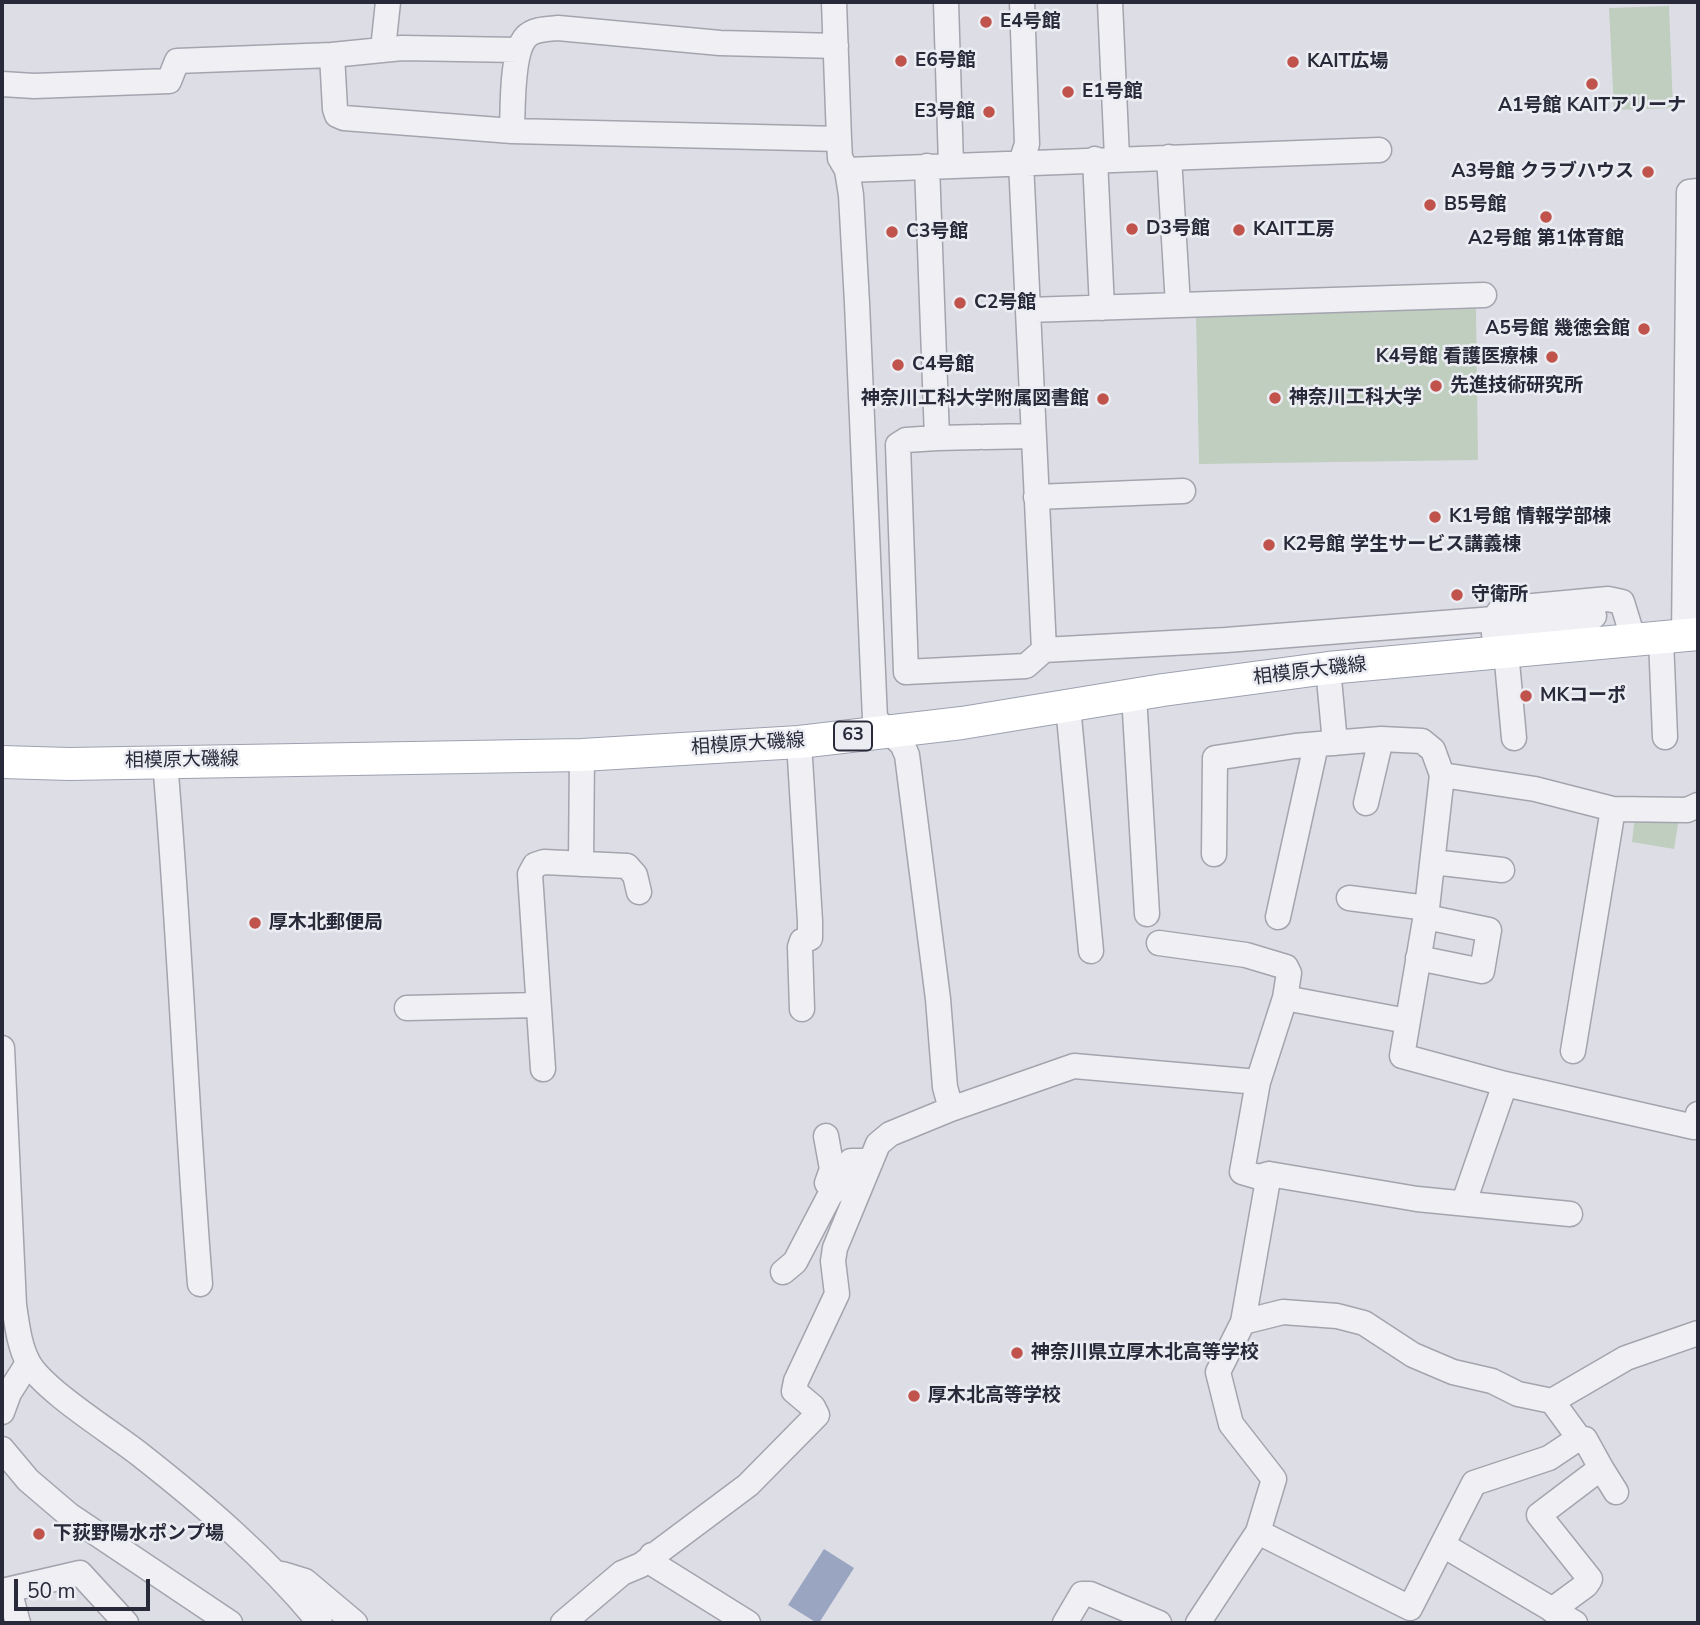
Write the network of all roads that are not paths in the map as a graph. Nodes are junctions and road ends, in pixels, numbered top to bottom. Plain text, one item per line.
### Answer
1 (388, 2) edge
2 (834, 2) edge
3 (946, 2) edge
4 (1022, 2) edge
5 (1110, 2) edge
6 (836, 46) junction
7 (383, 49) junction
8 (517, 50) junction
9 (332, 55) junction
10 (2, 83) edge
11 (512, 131) junction
12 (839, 139) junction
13 (1379, 150) dead end
14 (1169, 157) junction
15 (1106, 159) junction
16 (1021, 162) junction
17 (939, 166) junction
18 (846, 170) junction
19 (1698, 191) edge
20 (1484, 295) dead end
21 (1178, 305) junction
22 (1102, 308) junction
23 (1028, 310) junction
24 (1034, 436) junction
25 (937, 438) junction
26 (1184, 491) dead end
27 (1036, 497) junction
28 (1661, 632) edge
29 (1497, 638) junction
30 (1044, 650) junction
31 (1328, 668) junction
32 (1134, 695) junction
33 (1068, 706) junction
34 (888, 733) junction
35 (1665, 737) dead end
36 (1514, 738) dead end
37 (1381, 739) junction
38 (799, 742) junction
39 (1326, 744) junction
40 (582, 755) junction
41 (2, 762) edge
42 (165, 762) junction
43 (1443, 775) junction
44 (1366, 803) dead end
45 (1698, 805) edge
46 (1613, 808) junction
47 (1214, 854) dead end
48 (1433, 862) junction
49 (581, 864) junction
50 (1502, 870) dead end
51 (639, 892) dead end
52 (1349, 898) dead end
53 (1427, 913) junction
54 (1147, 914) dead end
55 (1278, 917) dead end
56 (1159, 943) dead end
57 (1091, 951) dead end
58 (1418, 958) junction
59 (1285, 998) junction
60 (537, 1005) junction
61 (407, 1009) dead end
62 (802, 1009) dead end
63 (1407, 1021) junction
64 (2, 1048) edge
65 (1573, 1051) dead end
66 (542, 1069) dead end
67 (1258, 1082) junction
68 (1505, 1084) junction
69 (951, 1108) junction
70 (1698, 1114) edge
71 (826, 1136) dead end
72 (871, 1161) junction
73 (1269, 1174) junction
74 (836, 1189) junction
75 (1464, 1202) junction
76 (1570, 1214) dead end
77 (783, 1272) dead end
78 (200, 1284) dead end
79 (1242, 1322) junction
80 (1698, 1333) edge
81 (28, 1363) junction
82 (1552, 1401) junction
83 (2, 1412) edge
84 (1579, 1438) junction
85 (2, 1449) edge
86 (1601, 1468) junction
87 (1616, 1492) dead end
88 (1258, 1532) junction
89 (1443, 1545) junction
90 (652, 1555) junction
91 (276, 1573) junction
92 (5, 1591) edge
93 (1552, 1609) junction
94 (18, 1623) edge
95 (126, 1623) edge
96 (230, 1623) edge
97 (320, 1623) edge
98 (355, 1623) edge
99 (563, 1623) edge
100 (748, 1623) edge
101 (1065, 1623) edge
102 (1159, 1623) edge
103 (1198, 1623) edge
104 (1575, 1623) edge

1 - 7 street
2 - 6 street
3 - 17 street
4 - 16 street
5 - 15 street
6 - 8 street
6 - 12 street
7 - 8 street
7 - 9 street
8 - 11 street
9 - 10 street
9 - 11 street
11 - 12 street
12 - 18 street
13 - 14 street
14 - 15 street
14 - 21 street
15 - 16 street
15 - 22 street
16 - 17 street
16 - 23 street
17 - 18 street
17 - 25 street
18 - 34 street
19 - 28 street
20 - 21 street
21 - 22 street
22 - 23 street
23 - 24 street
24 - 25 street
24 - 27 street
25 - 30 street
26 - 27 street
27 - 30 street
28 - 29 main road, 相模原大磯線 / 63
28 - 29 street
28 - 35 street
29 - 30 street
29 - 31 main road, 相模原大磯線 / 63
29 - 36 street
31 - 32 main road, 相模原大磯線 / 63
31 - 39 street
32 - 33 main road, 相模原大磯線 / 63
32 - 54 street
33 - 34 main road, 相模原大磯線 / 63
33 - 57 street
34 - 38 main road, 相模原大磯線 / 63
34 - 69 street
37 - 39 street
37 - 43 street
37 - 44 street
38 - 40 main road, 相模原大磯線 / 63
38 - 62 street
39 - 47 street
39 - 55 street
40 - 42 main road, 相模原大磯線 / 63
40 - 49 street
41 - 42 main road, 相模原大磯線 / 63
42 - 78 street
43 - 46 street
43 - 48 street
45 - 46 street
46 - 65 street
48 - 50 street
48 - 53 street
49 - 51 street
49 - 60 street
52 - 53 street
53 - 58 street
53 - 58 street
56 - 59 street
58 - 63 street
59 - 63 street
59 - 67 street
60 - 61 street
60 - 66 street
63 - 68 street
64 - 81 street
67 - 69 street
67 - 73 street
68 - 70 street
68 - 75 street
69 - 72 street
71 - 74 street
72 - 74 street
72 - 90 street
73 - 75 street
73 - 79 street
74 - 77 street
75 - 76 street
79 - 82 street
79 - 88 street
80 - 82 street
81 - 83 street
81 - 91 street
82 - 84 street
84 - 86 street
84 - 89 street
85 - 96 street
86 - 87 street
86 - 93 street
88 - 89 street
88 - 103 street
89 - 93 street
90 - 99 street
90 - 100 street
91 - 97 street
91 - 98 street
92 - 94 street
92 - 95 street
93 - 104 street
101 - 102 street

